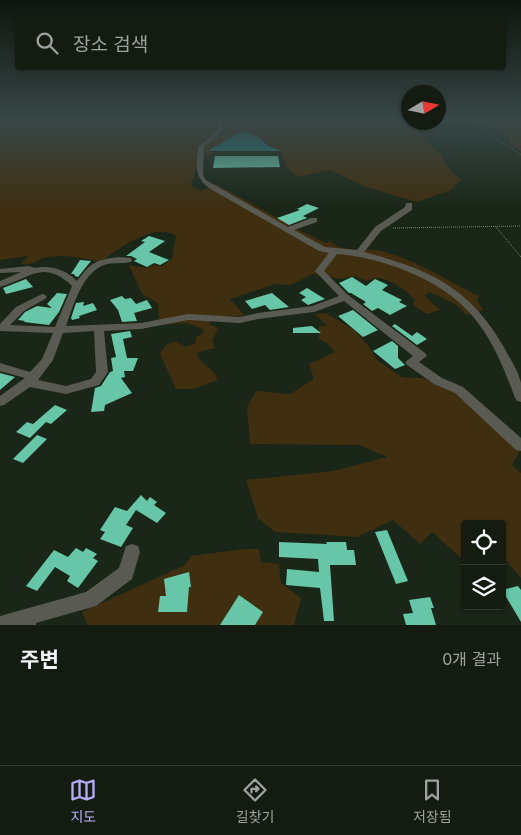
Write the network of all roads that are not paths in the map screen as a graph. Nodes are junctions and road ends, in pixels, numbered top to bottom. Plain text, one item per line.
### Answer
1 (201, 150) edge
2 (409, 205) dead end
3 (314, 220) dead end
4 (288, 230) junction
5 (334, 252) junction
6 (359, 253) junction
7 (128, 260) dead end
8 (3, 271) dead end
9 (32, 272) junction
10 (0, 284) edge
11 (77, 286) junction
12 (42, 297) dead end
13 (345, 297) junction
14 (99, 328) junction
15 (3, 330) edge
16 (58, 330) junction
17 (0, 367) edge
18 (31, 380) junction
19 (521, 398) edge
20 (0, 402) edge
21 (521, 446) edge
22 (132, 552) dead end
23 (26, 621) edge
24 (0, 625) edge

1 - 4 street
2 - 6 street
3 - 4 street
4 - 5 street
5 - 6 street
5 - 13 street
6 - 19 street
7 - 11 street
8 - 9 street
9 - 10 street
9 - 11 street
11 - 16 street
12 - 15 street
13 - 14 street
13 - 21 street
14 - 16 street
14 - 18 street
15 - 16 street
16 - 18 street
17 - 18 street
18 - 20 street
22 - 23 street
23 - 24 street

